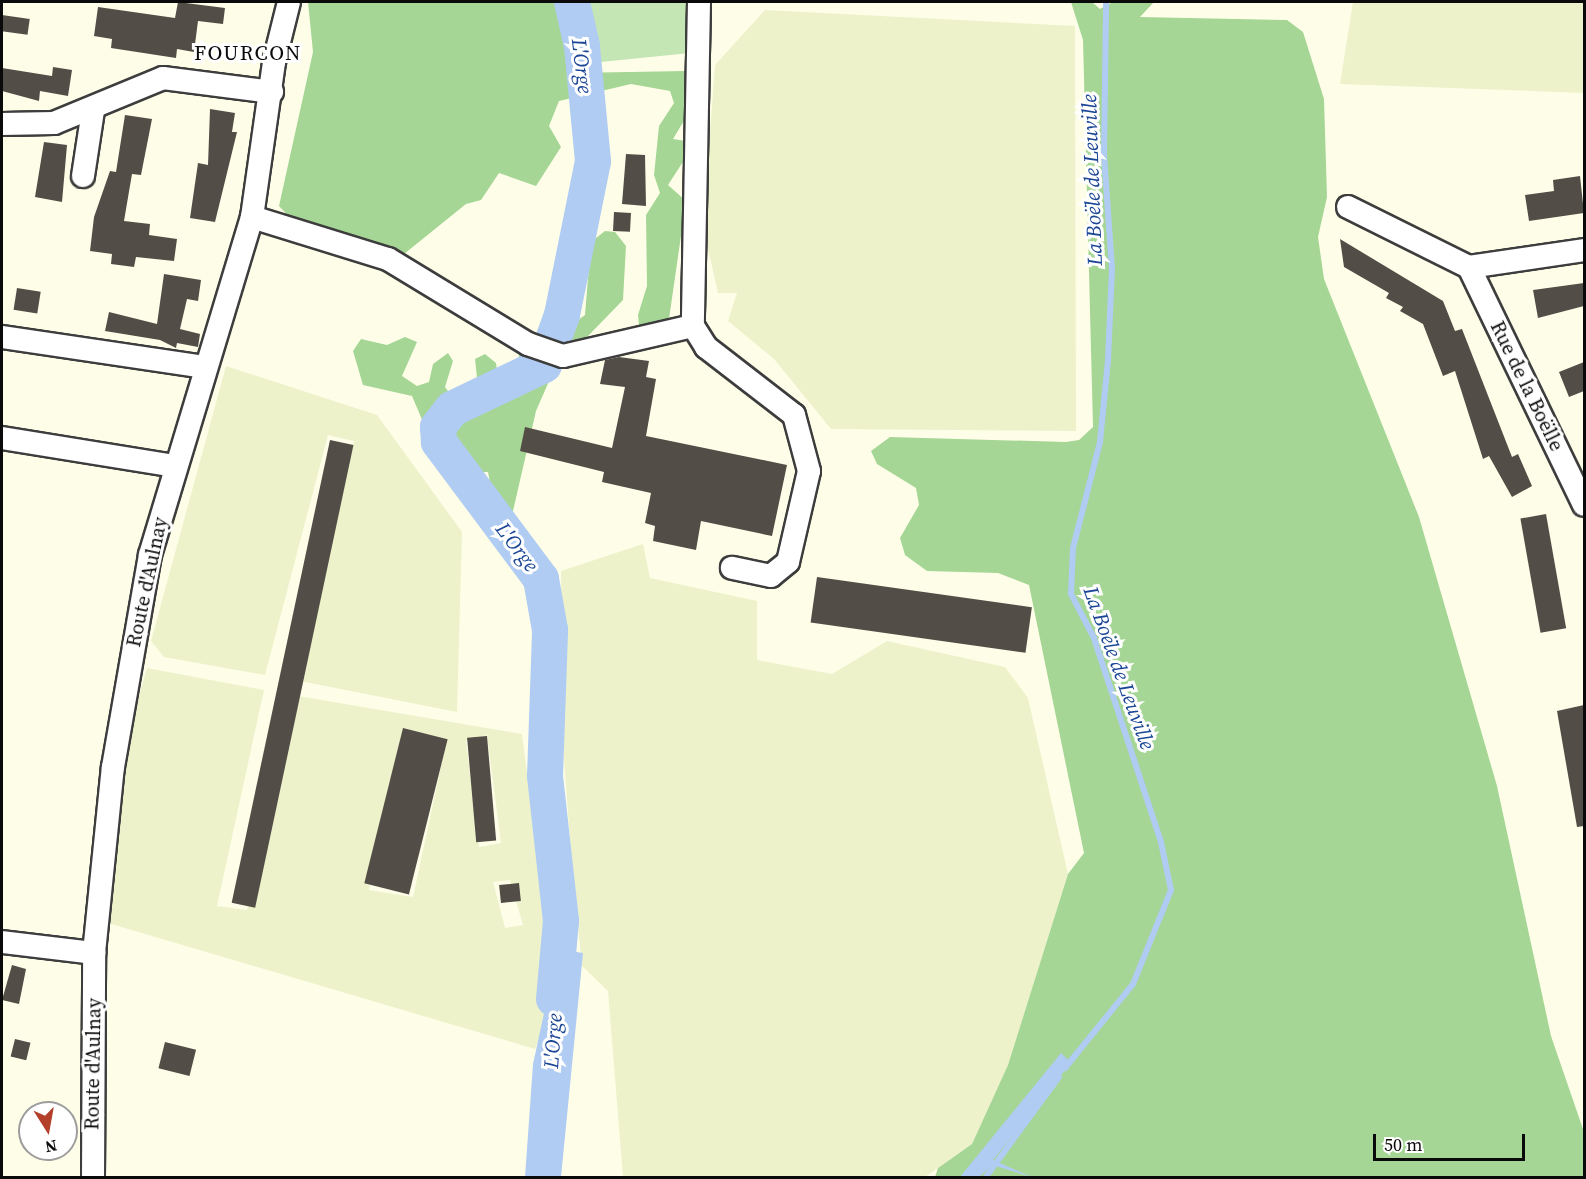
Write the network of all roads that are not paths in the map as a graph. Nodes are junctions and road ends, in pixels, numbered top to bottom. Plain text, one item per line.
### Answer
1 (289, 2) edge
2 (699, 2) edge
3 (272, 92) junction
4 (93, 111) junction
5 (2, 124) edge
6 (83, 176) dead end
7 (1348, 207) dead end
8 (252, 217) junction
9 (1584, 250) edge
10 (1469, 267) junction
11 (693, 326) junction
12 (2, 337) edge
13 (206, 367) junction
14 (2, 438) edge
15 (175, 466) junction
16 (1584, 505) edge
17 (732, 568) dead end
18 (2, 942) edge
19 (94, 953) junction
20 (93, 1178) edge

1 - 3 street, Route d'Aulnay
2 - 11 street
3 - 4 street
3 - 8 street, Route d'Aulnay
4 - 5 street
4 - 6 street
7 - 10 street
8 - 11 street
8 - 13 street, Route d'Aulnay
9 - 10 street
10 - 16 street, Rue de la Boëlle
11 - 17 street
12 - 13 street
13 - 15 street, Route d'Aulnay
14 - 15 street
15 - 19 street, Route d'Aulnay
18 - 19 street
19 - 20 street, Route d'Aulnay

